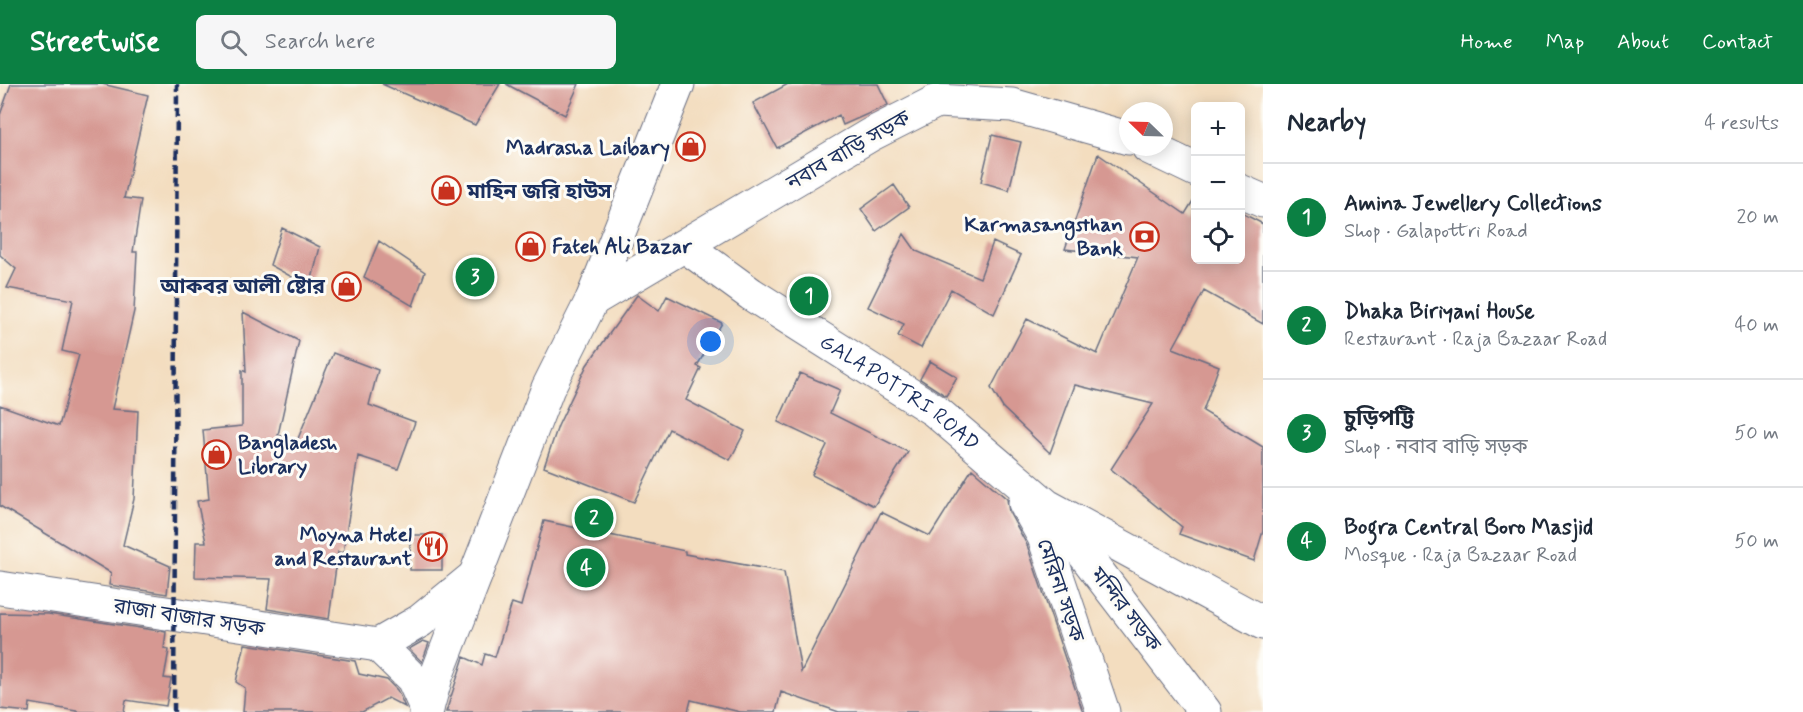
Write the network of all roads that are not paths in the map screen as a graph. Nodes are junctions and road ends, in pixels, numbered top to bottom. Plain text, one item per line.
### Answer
1 (678, 84) edge
2 (1119, 135) edge
3 (1167, 156) edge
4 (1191, 168) edge
5 (1245, 193) edge
6 (1263, 201) edge
7 (685, 246) junction
8 (592, 300) junction
9 (1007, 473) junction
10 (1047, 506) junction
11 (475, 576) junction
12 (0, 588) edge
13 (1263, 623) edge
14 (378, 645) junction
15 (427, 711) edge
16 (1103, 712) edge
17 (1205, 712) edge

1 - 8 street
2 - 7 street, নবাব বাড়ি সড়ক
3 - 4 street
5 - 6 street
7 - 8 street, নবাব বাড়ি সড়ক
7 - 9 street, GALAPOTTRI ROAD
8 - 11 street
9 - 10 street, GALAPOTTRI ROAD
9 - 16 street, মেরিনা সড়ক
10 - 13 street
10 - 17 street, মন্দির সড়ক
11 - 14 street
11 - 15 street
12 - 14 street, রাজা বাজার সড়ক
14 - 15 street

